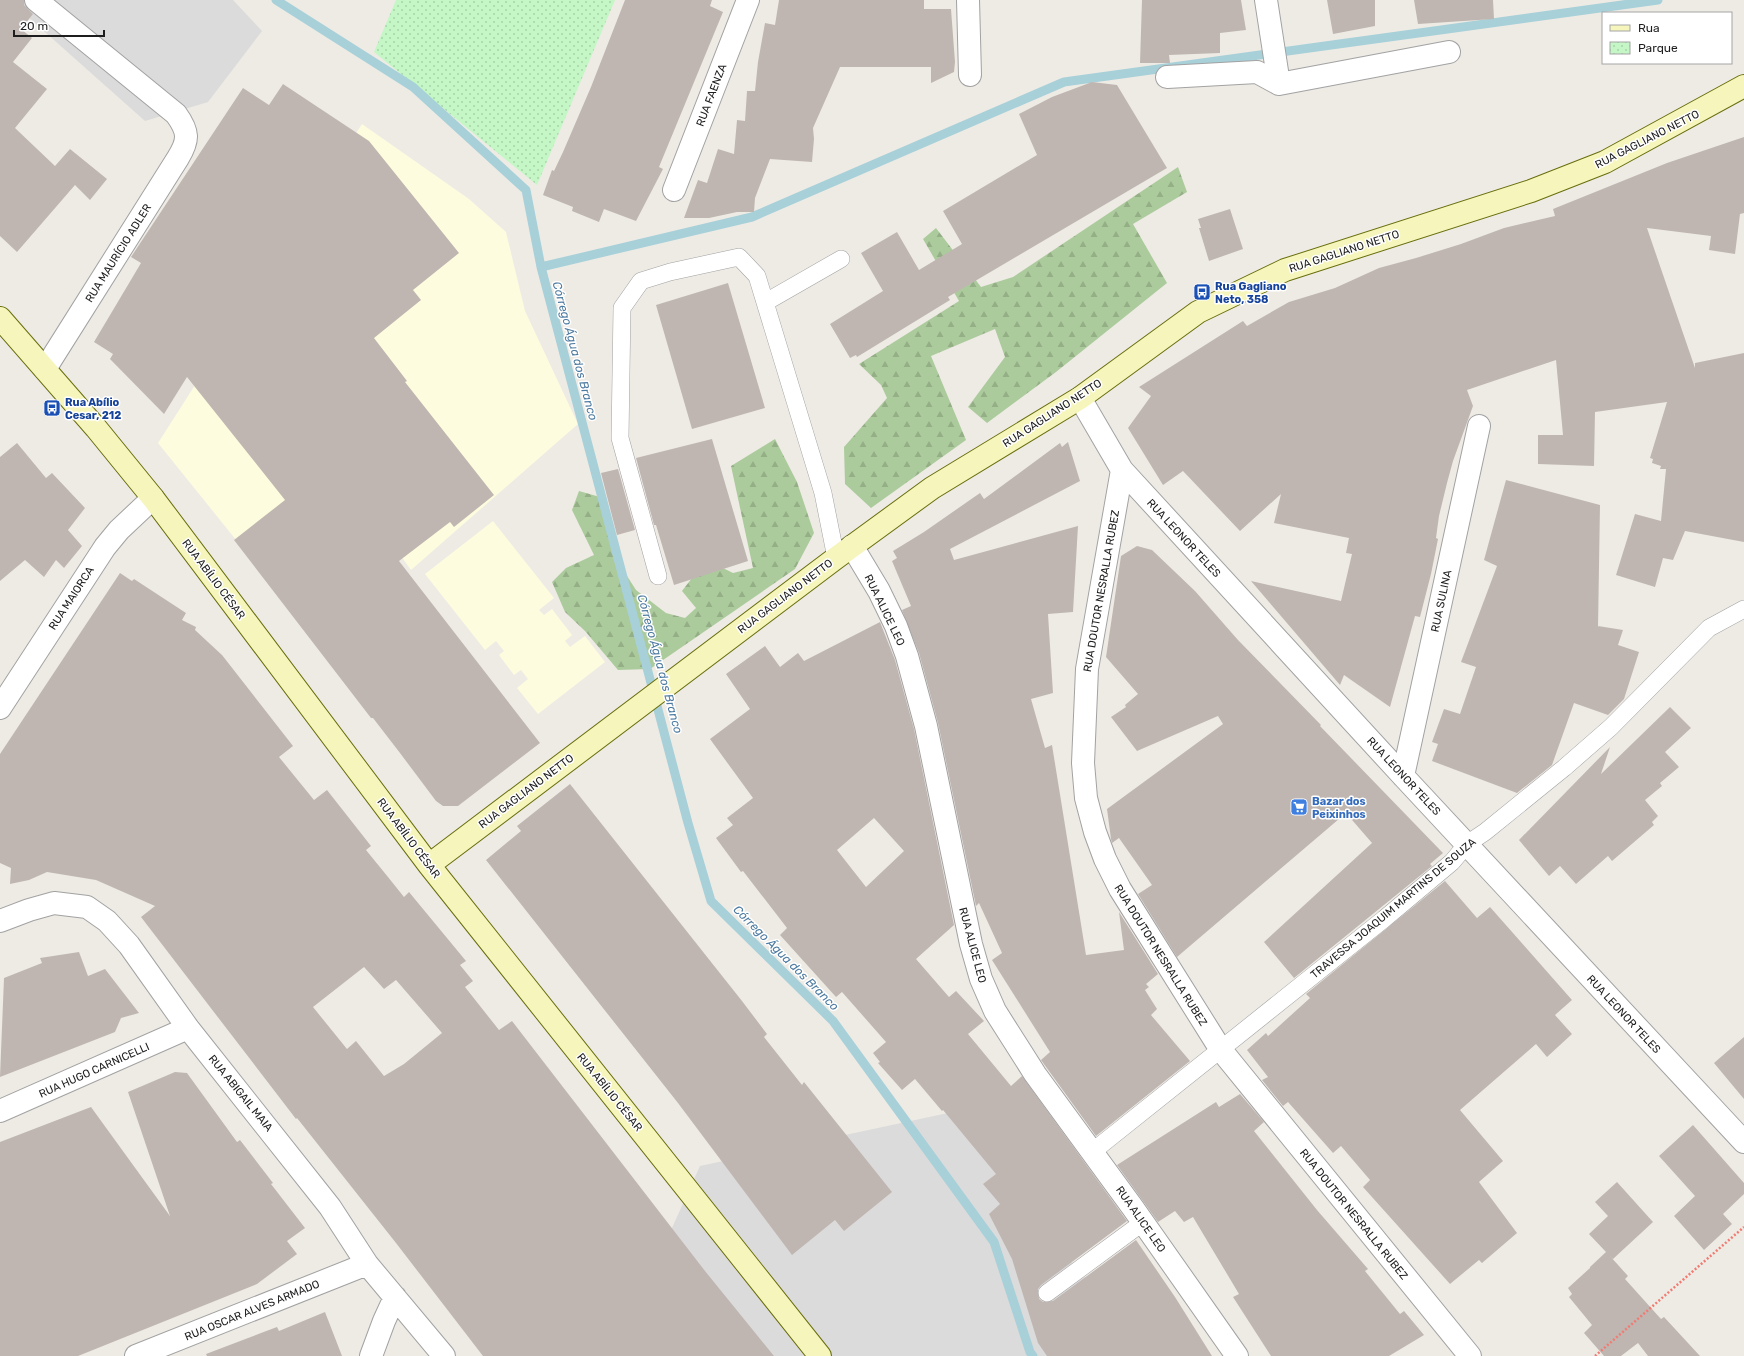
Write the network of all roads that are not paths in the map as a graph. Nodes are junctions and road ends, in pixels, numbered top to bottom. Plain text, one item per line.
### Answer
1 (36, 0) edge
2 (748, 0) edge
3 (968, 0) edge
4 (1266, 0) edge
5 (1449, 52) dead end
6 (970, 75) dead end
7 (1167, 76) dead end
8 (1279, 84) junction
9 (1744, 86) edge
10 (674, 190) dead end
11 (841, 259) dead end
12 (766, 302) junction
13 (0, 318) edge
14 (45, 369) junction
15 (1080, 398) junction
16 (1480, 426) dead end
17 (1122, 470) junction
18 (153, 498) junction
19 (844, 552) junction
20 (658, 576) dead end
21 (1744, 609) edge
22 (0, 708) edge
23 (1404, 776) junction
24 (1466, 844) junction
25 (429, 865) junction
26 (0, 921) edge
27 (188, 1028) junction
28 (1221, 1050) junction
29 (0, 1111) edge
30 (1744, 1142) edge
31 (1092, 1152) junction
32 (1142, 1223) junction
33 (367, 1264) junction
34 (1047, 1293) dead end
35 (395, 1297) junction
36 (136, 1356) edge
37 (372, 1356) edge
38 (444, 1356) edge
39 (820, 1356) edge
40 (1237, 1356) edge
41 (1470, 1356) edge

1 - 14 street, RUA MAURÍCIO ADLER
2 - 10 street, RUA FAENZA
3 - 6 street
4 - 8 street
5 - 8 street
7 - 8 street
9 - 15 street, RUA GAGLIANO NETTO
11 - 12 lane
12 - 19 lane
12 - 20 lane
13 - 14 street, RUA ABÍLIO CÉSAR
14 - 18 street, RUA ABÍLIO CÉSAR
15 - 17 street, RUA LEONOR TELES
15 - 19 street, RUA GAGLIANO NETTO
16 - 23 street, RUA SULINA
17 - 23 street, RUA LEONOR TELES
17 - 28 street, RUA DOUTOR NESRALLA RUBEZ
18 - 22 street, RUA MAIORCA
18 - 25 street, RUA ABÍLIO CÉSAR
19 - 25 street, RUA GAGLIANO NETTO
19 - 31 street, RUA ALICE LEO
21 - 24 lane, TRAVESSA JOAQUIM MARTINS DE SOUZA
23 - 24 street, RUA LEONOR TELES
24 - 28 lane, TRAVESSA JOAQUIM MARTINS DE SOUZA
24 - 30 street, RUA LEONOR TELES
25 - 39 street, RUA ABÍLIO CÉSAR
26 - 27 street, RUA ABIGAIL MAIA
27 - 29 street, RUA HUGO CARNICELLI
27 - 33 street, RUA ABIGAIL MAIA
28 - 31 lane, TRAVESSA JOAQUIM MARTINS DE SOUZA
28 - 41 street, RUA DOUTOR NESRALLA RUBEZ
31 - 32 street, RUA ALICE LEO
32 - 34 lane
32 - 40 street, RUA ALICE LEO
33 - 35 street, RUA ABIGAIL MAIA
33 - 36 street, RUA OSCAR ALVES ARMADO
35 - 37 street
35 - 38 street, RUA ABIGAIL MAIA

